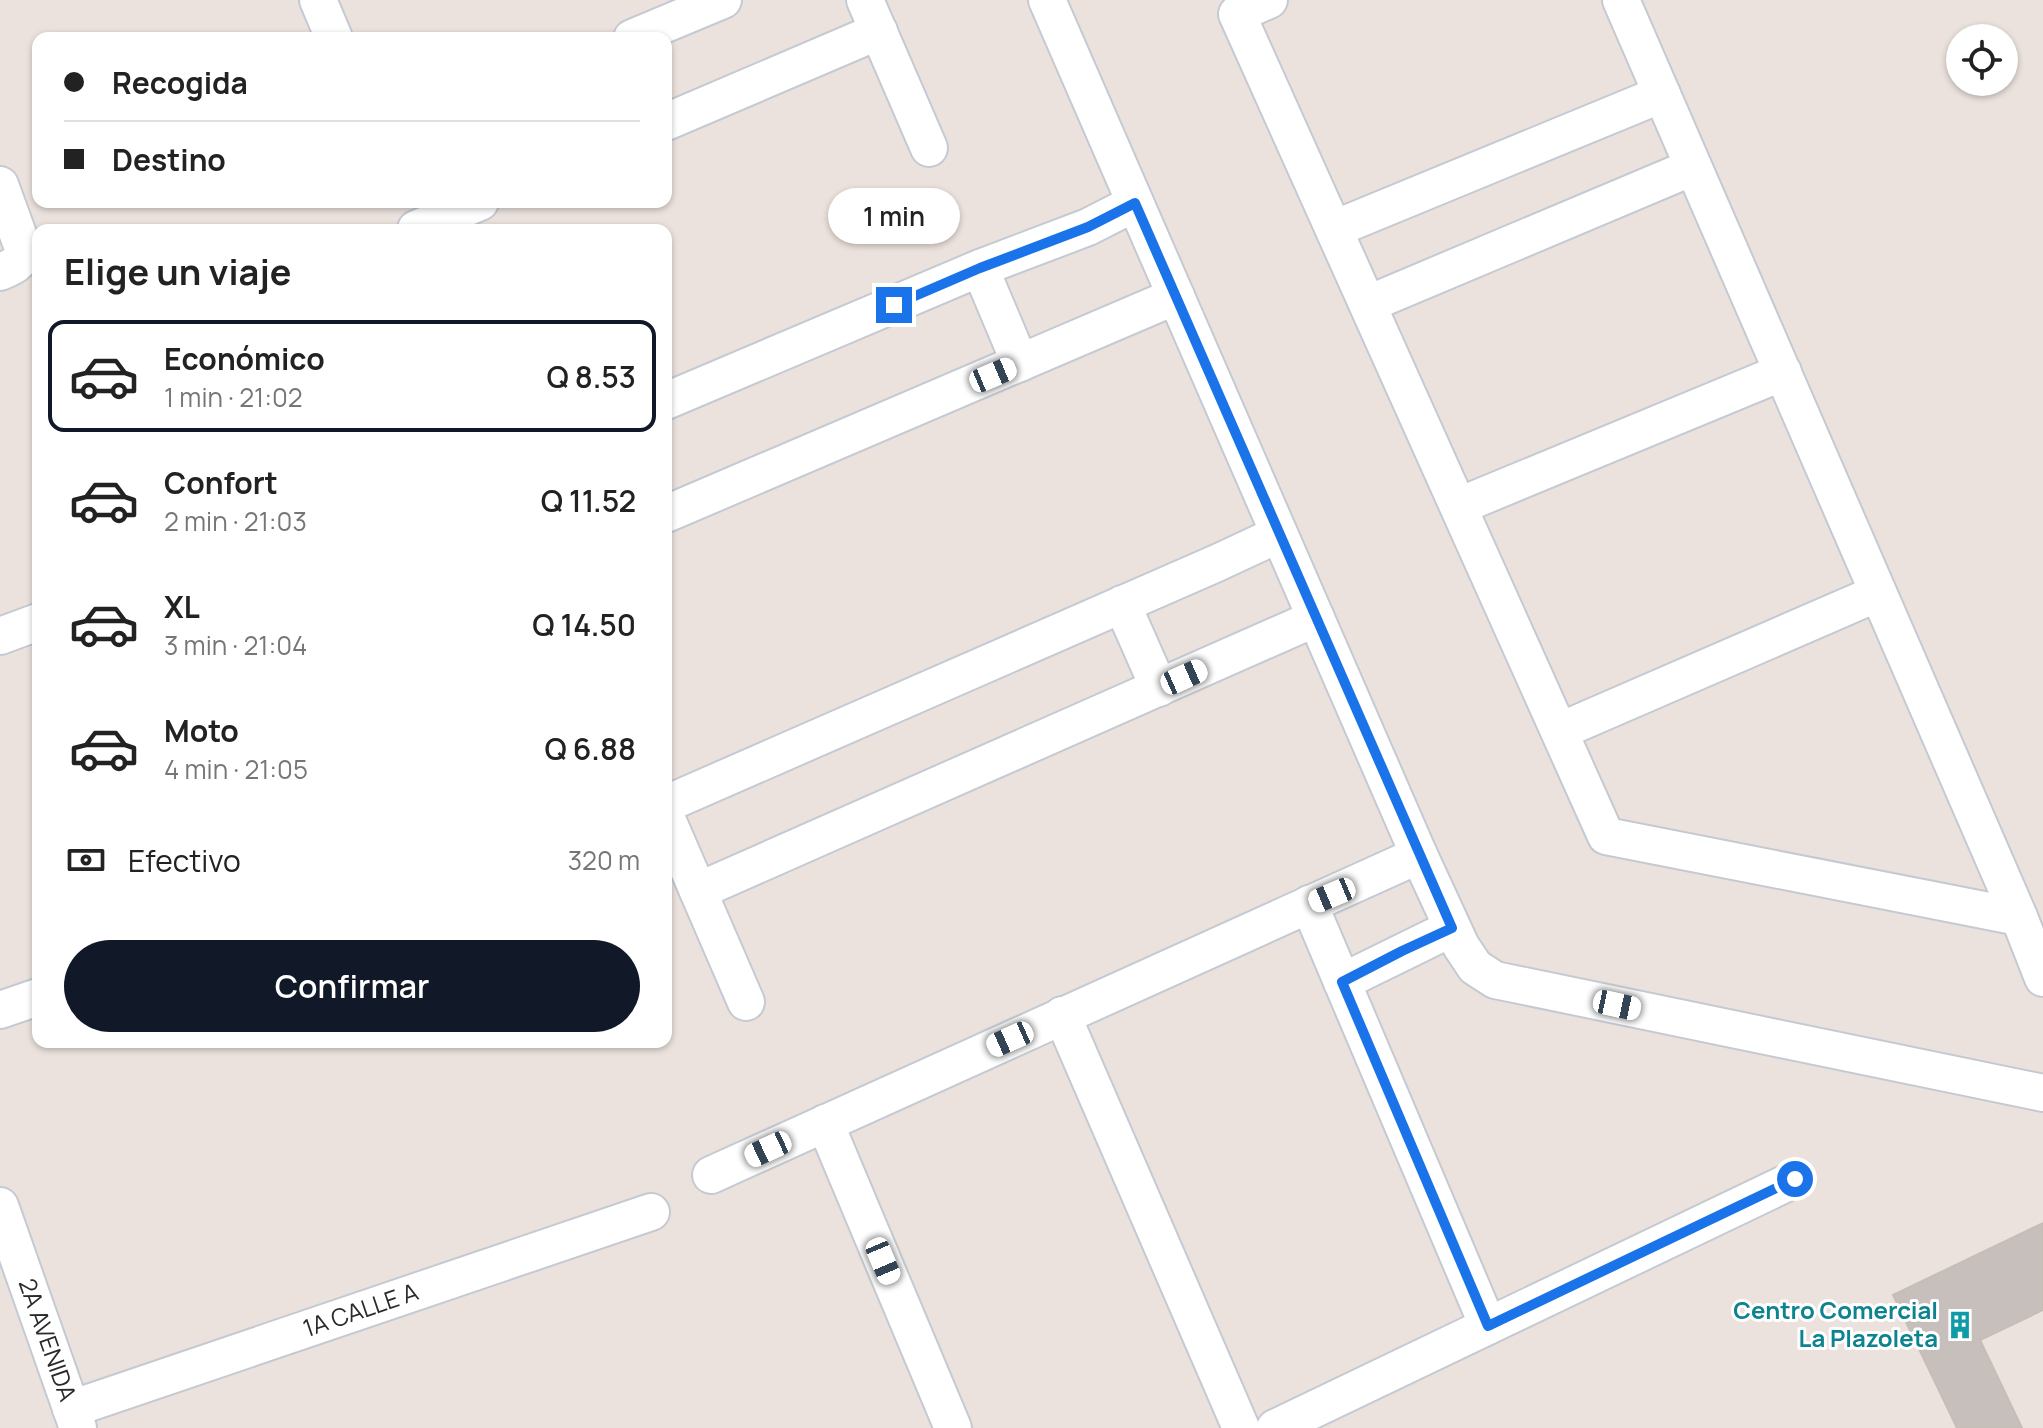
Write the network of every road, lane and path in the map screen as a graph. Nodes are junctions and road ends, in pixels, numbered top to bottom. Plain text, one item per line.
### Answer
1 (318, 0) edge
2 (723, 0) edge
3 (1047, 0) edge
4 (1269, 0) edge
5 (1621, 0) edge
6 (872, 16) edge
7 (331, 32) edge
8 (646, 32) edge
9 (1662, 94) junction
10 (672, 119) edge
11 (929, 148) dead end
12 (1693, 167) junction
13 (0, 185) edge
14 (1135, 203) junction
15 (466, 208) edge
16 (430, 224) edge
17 (1334, 229) junction
18 (11, 266) edge
19 (980, 268) junction
20 (1176, 296) junction
21 (1368, 304) junction
22 (1020, 363) junction
23 (1783, 372) junction
24 (672, 398) edge
25 (1459, 506) junction
26 (672, 511) edge
27 (1279, 534) junction
28 (1878, 593) junction
29 (1122, 604) junction
30 (1316, 618) junction
31 (32, 624) edge
32 (0, 636) edge
33 (1159, 688) junction
34 (1560, 731) junction
35 (672, 801) edge
36 (672, 831) edge
37 (1419, 855) junction
38 (698, 891) junction
39 (1309, 904) junction
40 (2019, 917) junction
41 (1452, 928) junction
42 (2043, 978) edge
43 (1342, 982) junction
44 (32, 999) edge
45 (746, 1002) dead end
46 (0, 1010) edge
47 (1062, 1015) junction
48 (2043, 1093) edge
49 (825, 1123) junction
50 (711, 1175) dead end
51 (1795, 1179) dead end
52 (0, 1206) edge
53 (651, 1212) dead end
54 (1488, 1326) junction
55 (75, 1418) edge
56 (953, 1428) edge
57 (1241, 1428) edge
58 (1275, 1428) edge

1 - 7 street
2 - 8 street
3 - 14 street
4 - 17 street
5 - 9 street
6 - 10 street
6 - 11 street
9 - 12 street
9 - 17 street
12 - 21 street
12 - 23 street
13 - 18 street
14 - 19 street
14 - 20 street
15 - 16 street
17 - 21 street
19 - 22 street
19 - 24 street
20 - 22 street
20 - 27 street
21 - 25 street
22 - 26 street
23 - 25 street
23 - 28 street
25 - 34 street
27 - 29 street
27 - 30 street
28 - 34 street
28 - 40 street
29 - 33 street
29 - 35 street
30 - 33 street
30 - 37 street
31 - 32 street
33 - 38 street
34 - 40 street
36 - 38 street
37 - 39 street
37 - 41 street
38 - 45 street
39 - 43 street
39 - 47 street
40 - 42 street
41 - 43 street
41 - 48 street
43 - 54 street
44 - 46 street
47 - 49 street
47 - 57 street
49 - 50 street
49 - 56 street
51 - 54 street
52 - 55 street, 2A AVENIDA
53 - 55 street, 1A CALLE A
54 - 58 street

